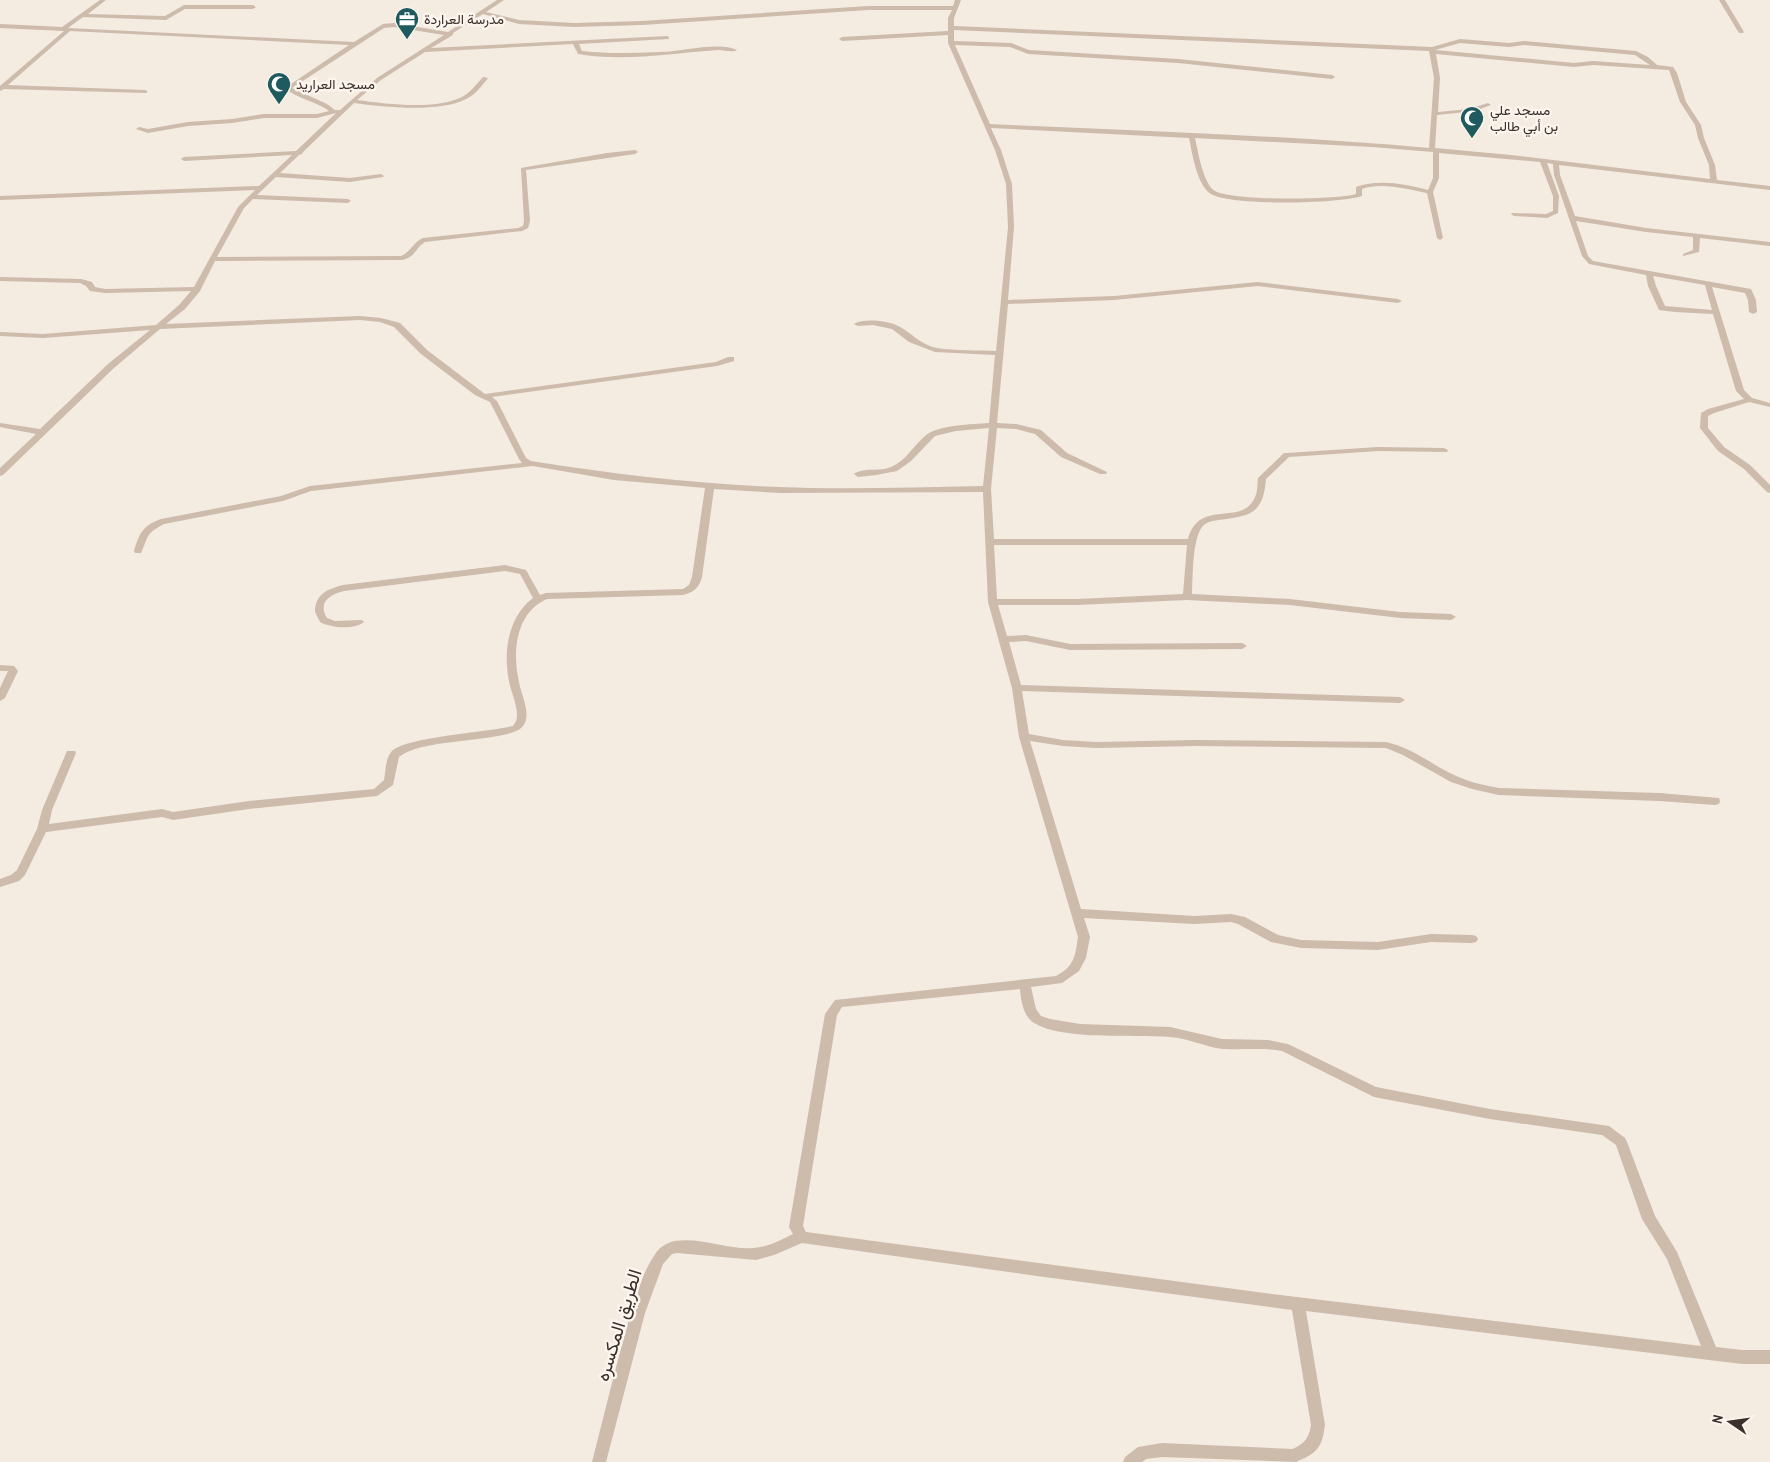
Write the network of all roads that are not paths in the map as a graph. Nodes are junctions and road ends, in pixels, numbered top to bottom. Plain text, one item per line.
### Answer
1 (103, 0) edge
2 (501, 0) edge
3 (958, 0) edge
4 (1722, 0) edge
5 (253, 7) dead end
6 (954, 8) junction
7 (484, 13) junction
8 (83, 15) junction
9 (0, 26) edge
10 (67, 29) junction
11 (951, 30) junction
12 (1741, 32) dead end
13 (451, 34) junction
14 (667, 38) dead end
15 (842, 39) dead end
16 (951, 43) junction
17 (354, 44) junction
18 (576, 44) junction
19 (1506, 45) junction
20 (425, 50) junction
21 (734, 50) dead end
22 (1433, 50) junction
23 (1511, 59) junction
24 (1655, 66) junction
25 (8, 76) dead end
26 (15, 76) junction
27 (1332, 77) dead end
28 (485, 78) dead end
29 (1, 88) edge
30 (145, 92) dead end
31 (353, 101) junction
32 (1488, 105) dead end
33 (345, 109) junction
34 (334, 112) junction
35 (1434, 114) junction
36 (988, 126) junction
37 (139, 129) dead end
38 (1191, 134) junction
39 (1434, 150) junction
40 (634, 152) dead end
41 (300, 153) junction
42 (184, 159) dead end
43 (1543, 162) junction
44 (1556, 163) junction
45 (274, 175) junction
46 (381, 176) dead end
47 (1714, 181) junction
48 (260, 188) junction
49 (1770, 188) edge
50 (1430, 192) junction
51 (251, 197) junction
52 (2, 200) edge
53 (348, 201) dead end
54 (1514, 214) dead end
55 (1573, 218) junction
56 (1696, 236) junction
57 (1440, 238) dead end
58 (1770, 244) edge
59 (1685, 255) dead end
60 (213, 259) junction
61 (1649, 274) junction
62 (0, 279) edge
63 (1708, 284) junction
64 (196, 289) junction
65 (1006, 302) junction
66 (1398, 302) dead end
67 (1716, 312) junction
68 (1753, 312) dead end
69 (858, 324) dead end
70 (159, 327) junction
71 (0, 334) edge
72 (1000, 353) junction
73 (730, 358) dead end
74 (484, 396) junction
75 (1750, 400) junction
76 (1770, 405) edge
77 (0, 425) edge
78 (993, 425) junction
79 (41, 432) junction
80 (1444, 450) dead end
81 (533, 464) junction
82 (1103, 472) dead end
83 (0, 473) edge
84 (858, 474) dead end
85 (710, 486) junction
86 (987, 489) junction
87 (1770, 490) edge
88 (989, 542) junction
89 (1193, 542) junction
90 (138, 551) dead end
91 (1187, 597) junction
92 (537, 598) junction
93 (993, 602) junction
94 (1451, 617) dead end
95 (359, 622) dead end
96 (1003, 639) junction
97 (1242, 646) dead end
98 (0, 668) edge
99 (1016, 688) junction
100 (0, 698) edge
101 (1400, 700) dead end
102 (1024, 737) junction
103 (71, 753) dead end
104 (1715, 801) dead end
105 (42, 829) junction
106 (0, 883) edge
107 (1077, 913) junction
108 (1472, 939) dead end
109 (1025, 984) junction
110 (802, 1237) junction
111 (1298, 1305) junction
112 (1710, 1353) junction
113 (1770, 1357) edge
114 (599, 1462) edge
115 (1130, 1462) edge

1 - 8 street
2 - 7 street
3 - 6 street
4 - 12 street
5 - 8 street
6 - 7 street
6 - 11 street
7 - 13 street
8 - 10 street
9 - 10 street
10 - 17 street
10 - 26 street
11 - 15 street
11 - 16 street
11 - 22 street
13 - 17 street
13 - 20 street
14 - 18 street
16 - 27 street
16 - 36 street
17 - 34 street
18 - 20 street
18 - 21 street
19 - 22 street
19 - 23 street
19 - 24 street
20 - 31 street
22 - 23 street
22 - 35 street
23 - 24 street
24 - 47 street
25 - 26 street
26 - 29 street
28 - 31 street
29 - 30 street
31 - 33 street
32 - 35 street
33 - 34 street
33 - 41 street
34 - 37 street
35 - 39 street
36 - 38 street
36 - 65 street
38 - 39 street
38 - 50 street
39 - 43 street
39 - 50 street
40 - 60 street
41 - 42 street
41 - 45 street
43 - 44 street
43 - 54 street
44 - 47 street
44 - 55 street
45 - 46 street
45 - 48 street
47 - 49 street
48 - 51 street
48 - 52 street
50 - 57 street
51 - 53 street
51 - 60 street
55 - 56 street
55 - 61 street
56 - 58 street
56 - 59 street
60 - 64 street
61 - 63 street
61 - 67 street
62 - 64 street
63 - 67 street
63 - 68 street
64 - 70 street
65 - 66 street
65 - 72 street
67 - 75 street
69 - 72 street
70 - 71 street
70 - 74 street
70 - 79 street
72 - 78 street
73 - 74 street
74 - 81 street
75 - 76 street
75 - 87 street
77 - 79 street
78 - 82 street
78 - 84 street
78 - 86 street
79 - 83 street
80 - 89 street
81 - 85 street
81 - 90 street
85 - 86 street
85 - 92 street
86 - 88 street
88 - 89 street
88 - 93 street
89 - 91 street
91 - 93 street
91 - 94 street
92 - 95 street
92 - 105 street
93 - 96 street
96 - 97 street
96 - 99 street
98 - 100 street
99 - 101 street
99 - 102 street
102 - 104 street
102 - 107 street
103 - 105 street
105 - 106 street
107 - 108 street
107 - 109 street
109 - 110 street
109 - 112 street
110 - 111 street
110 - 114 street, الطريق المكسره
111 - 112 street
111 - 115 street
112 - 113 street

